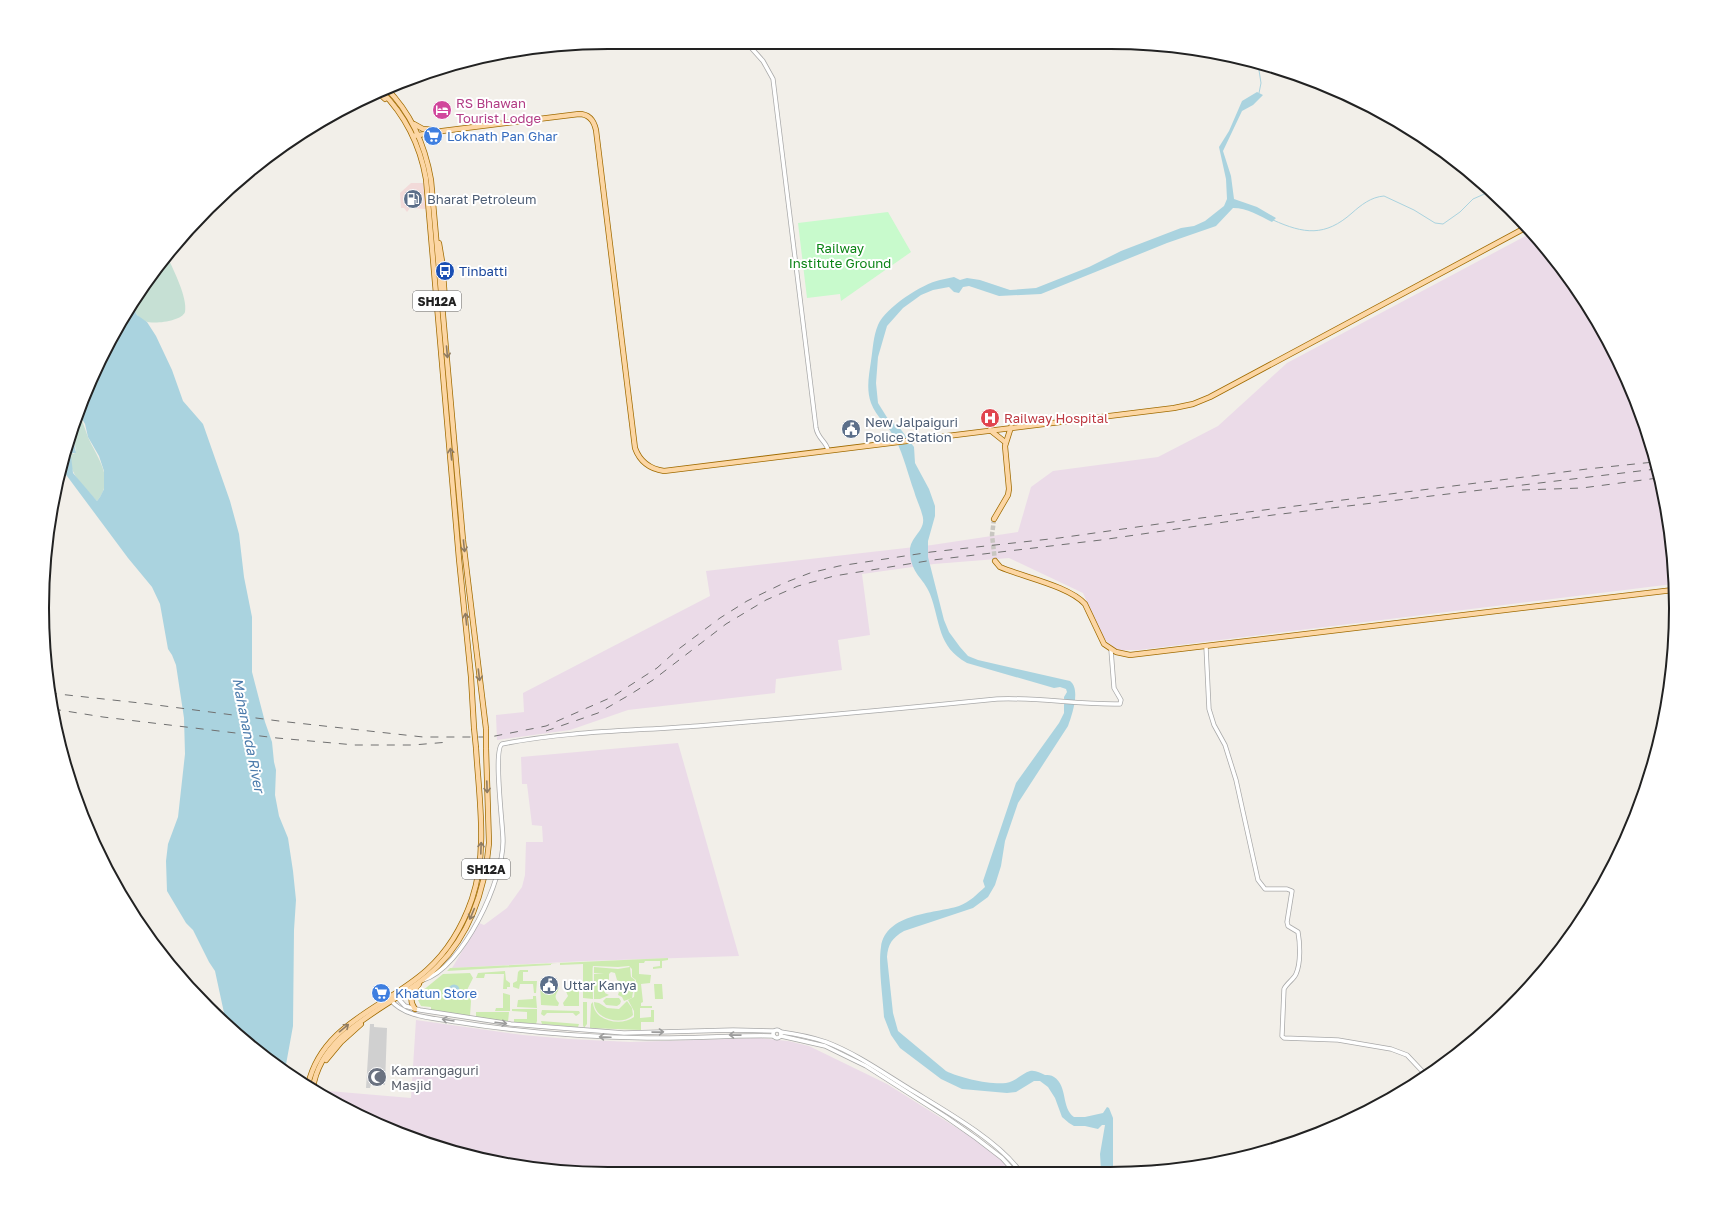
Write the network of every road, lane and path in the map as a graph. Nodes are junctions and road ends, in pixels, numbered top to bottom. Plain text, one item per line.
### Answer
1 (752, 49) edge
2 (391, 94) edge
3 (385, 96) edge
4 (383, 97) edge
5 (401, 114) junction
6 (412, 123) junction
7 (432, 132) junction
8 (415, 134) junction
9 (423, 145) junction
10 (1521, 230) edge
11 (1011, 427) junction
12 (990, 430) junction
13 (1005, 442) junction
14 (828, 450) junction
15 (994, 519) tunnel mouth
16 (996, 563) dead end
17 (1669, 591) edge
18 (1206, 647) junction
19 (1111, 650) junction
20 (422, 980) junction
21 (393, 998) junction
22 (415, 1009) junction
23 (424, 1011) junction
24 (423, 1016) junction
25 (472, 1020) junction
26 (471, 1024) junction
27 (560, 1029) junction
28 (774, 1031) junction
29 (560, 1034) junction
30 (781, 1034) junction
31 (774, 1036) junction
32 (1423, 1072) edge
33 (309, 1081) edge
34 (314, 1084) edge
35 (1010, 1167) edge
36 (1016, 1167) edge

1 - 14 street
2 - 6 main road, SH12A
3 - 5 main road, SH12A
4 - 5 main road, SH12A
5 - 8 main road, SH12A
6 - 7 main road
6 - 8 main road, SH12A
7 - 8 main road
7 - 9 main road
7 - 14 main road
8 - 9 main road, SH12A
21 -> 8 main road, SH12A, bridge
9 -> 20 main road, SH12A, bridge
10 - 11 main road
11 - 12 main road
11 - 13 main road
12 - 13 main road
12 - 14 main road
13 - 15 main road
16 - 19 main road
17 - 18 main road
18 - 19 main road
18 - 32 street
19 - 20 street
20 - 21 main road, SH12A
20 - 22 main road
21 - 22 street
21 - 24 street
33 -> 21 main road, SH12A
21 - 34 main road, SH12A
22 - 23 street
23 - 24 street
23 - 25 street
26 -> 24 street
25 - 26 street
25 -> 27 street
26 - 29 street
27 -> 28 street
27 - 29 street
28 - 30 street
28 - 31 street
31 -> 29 street
30 - 31 street
30 - 35 street
30 - 36 street

